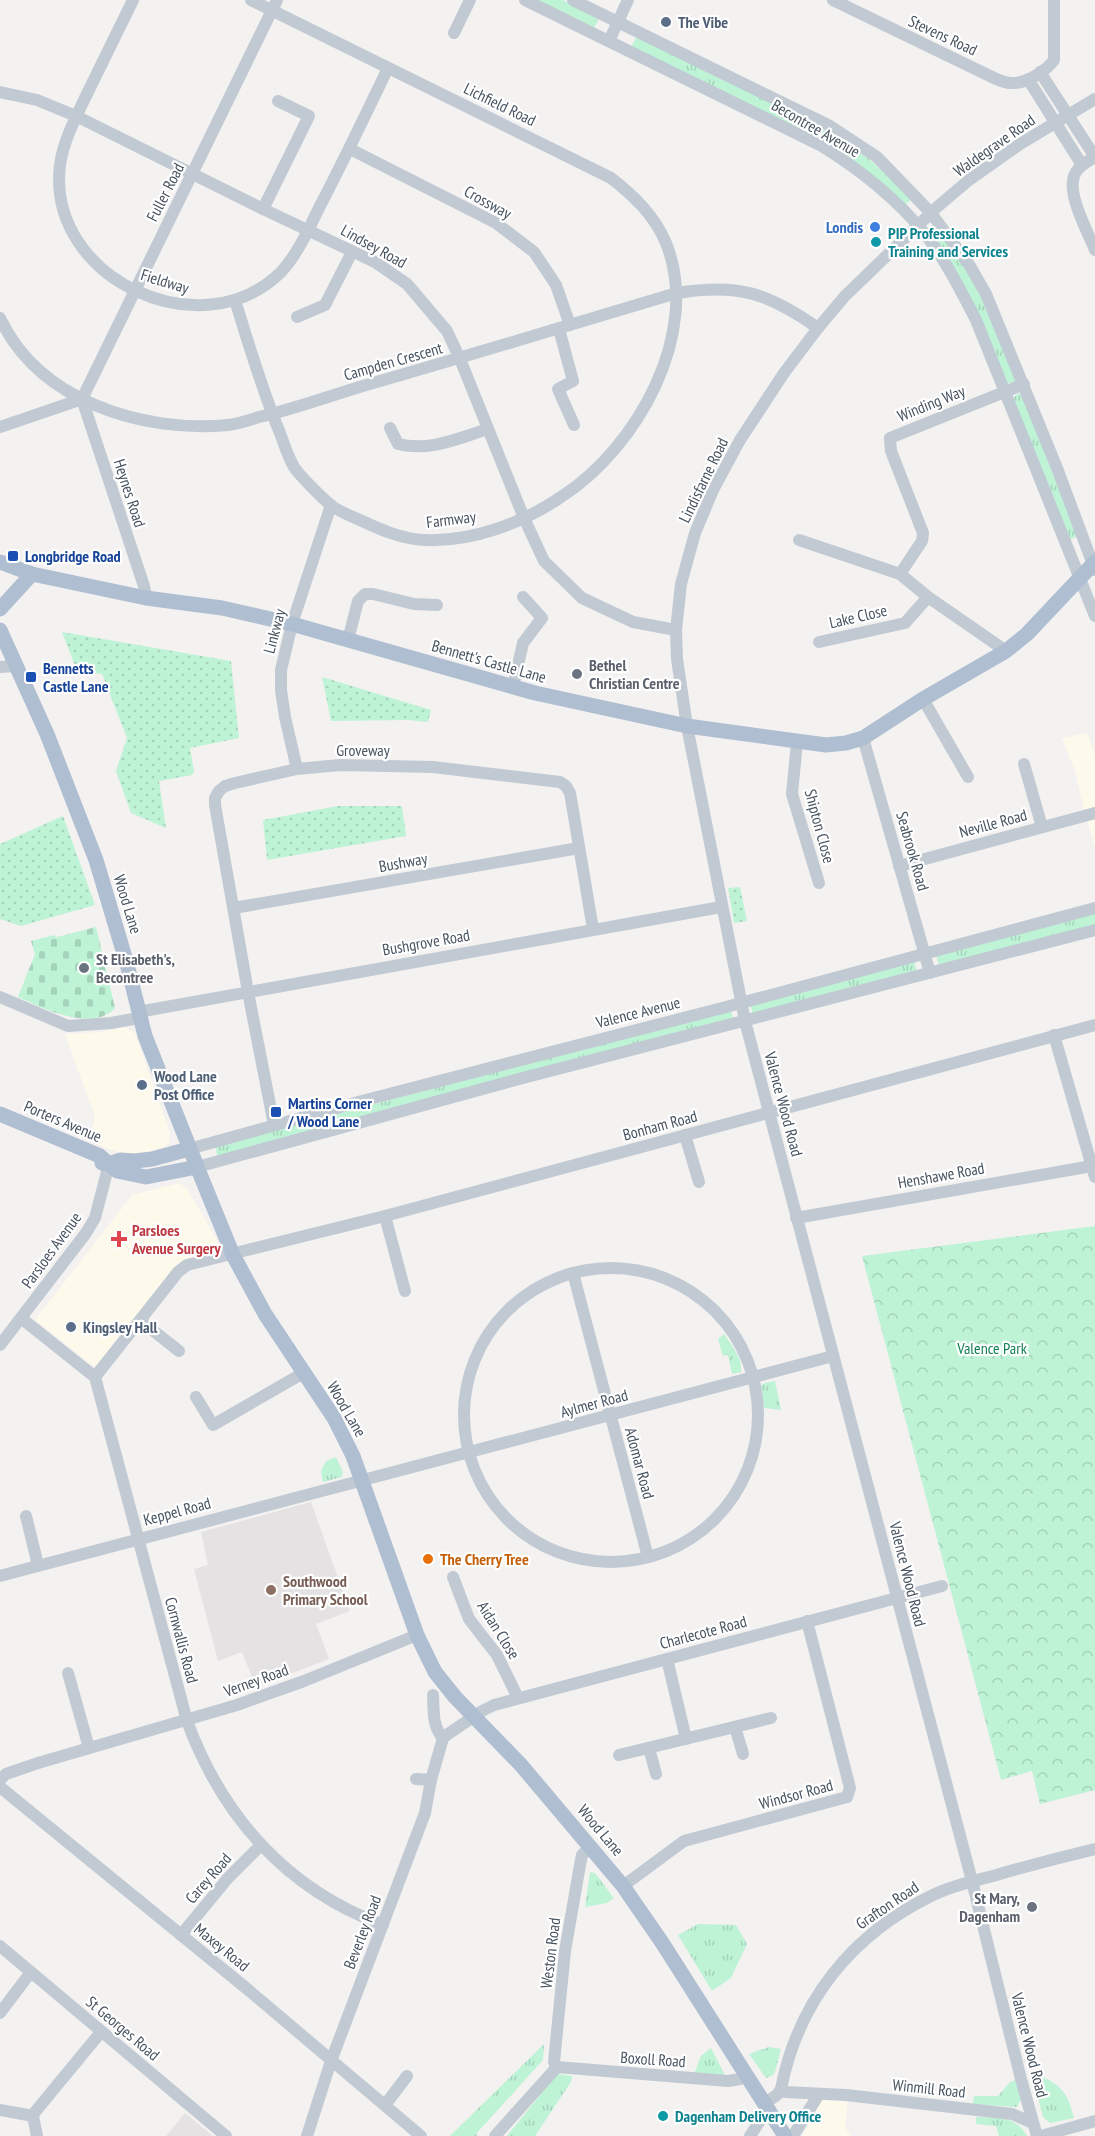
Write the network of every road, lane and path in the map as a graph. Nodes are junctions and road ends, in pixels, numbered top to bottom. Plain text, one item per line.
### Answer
1 (133, 0) edge
2 (251, 0) edge
3 (470, 0) edge
4 (525, 0) edge
5 (573, 0) edge
6 (628, 0) edge
7 (833, 0) edge
8 (1054, 0) edge
9 (275, 5) edge
10 (617, 22) junction
11 (454, 33) dead end
12 (609, 41) junction
13 (388, 68) junction
14 (1040, 72) junction
15 (1028, 79) junction
16 (0, 92) edge
17 (1095, 99) edge
18 (278, 101) dead end
19 (76, 116) junction
20 (1068, 116) junction
21 (1056, 123) junction
22 (350, 149) junction
23 (1095, 157) edge
24 (1078, 169) junction
25 (192, 174) junction
26 (263, 209) junction
27 (932, 213) junction
28 (918, 225) junction
29 (308, 230) junction
30 (1095, 250) edge
31 (352, 252) junction
32 (134, 290) junction
33 (677, 293) junction
34 (235, 300) junction
35 (297, 316) dead end
36 (0, 318) edge
37 (565, 327) junction
38 (818, 328) junction
39 (460, 359) junction
40 (1024, 384) junction
41 (1005, 391) junction
42 (82, 399) junction
43 (272, 414) junction
44 (574, 425) dead end
45 (0, 427) edge
46 (390, 429) dead end
47 (488, 429) junction
48 (331, 506) junction
49 (524, 518) junction
50 (799, 540) dead end
51 (0, 562) edge
52 (1094, 565) edge
53 (32, 574) junction
54 (900, 574) junction
55 (1081, 579) junction
56 (523, 597) dead end
57 (928, 597) junction
58 (146, 598) junction
59 (437, 605) dead end
60 (0, 609) edge
61 (1095, 616) edge
62 (292, 624) junction
63 (0, 630) edge
64 (676, 630) junction
65 (348, 640) junction
66 (819, 642) dead end
67 (1006, 651) junction
68 (16, 666) junction
69 (0, 667) edge
70 (513, 687) junction
71 (923, 699) junction
72 (687, 726) junction
73 (863, 738) junction
74 (797, 742) junction
75 (1024, 764) dead end
76 (297, 769) junction
77 (968, 777) dead end
78 (1095, 813) edge
79 (1041, 827) junction
80 (579, 848) junction
81 (899, 866) junction
82 (819, 883) dead end
83 (721, 907) junction
84 (234, 908) junction
85 (1095, 908) edge
86 (594, 929) junction
87 (1095, 930) edge
88 (925, 953) junction
89 (930, 973) junction
90 (248, 992) junction
91 (0, 997) edge
92 (741, 1002) junction
93 (139, 1015) junction
94 (745, 1021) junction
95 (1095, 1025) edge
96 (1054, 1035) junction
97 (768, 1113) junction
98 (0, 1114) edge
99 (0, 1121) edge
100 (274, 1125) junction
101 (685, 1135) junction
102 (189, 1149) junction
103 (109, 1164) junction
104 (197, 1167) junction
105 (1093, 1171) edge
106 (699, 1182) dead end
107 (386, 1216) junction
108 (796, 1218) junction
109 (233, 1254) junction
110 (573, 1273) junction
111 (405, 1291) dead end
112 (21, 1318) junction
113 (141, 1321) junction
114 (0, 1345) edge
115 (179, 1351) dead end
116 (833, 1356) junction
117 (305, 1372) junction
118 (95, 1377) junction
119 (753, 1377) junction
120 (196, 1397) dead end
121 (610, 1415) junction
122 (469, 1452) junction
123 (363, 1480) junction
124 (26, 1516) dead end
125 (138, 1539) junction
126 (648, 1557) junction
127 (38, 1565) junction
128 (0, 1576) edge
129 (453, 1577) dead end
130 (942, 1586) dead end
131 (897, 1597) junction
132 (807, 1621) junction
133 (417, 1635) junction
134 (667, 1659) junction
135 (68, 1673) dead end
136 (433, 1695) dead end
137 (518, 1698) junction
138 (474, 1717) junction
139 (771, 1718) dead end
140 (187, 1721) junction
141 (735, 1727) junction
142 (443, 1738) junction
143 (686, 1739) junction
144 (88, 1748) junction
145 (649, 1748) junction
146 (743, 1754) dead end
147 (619, 1755) dead end
148 (656, 1774) dead end
149 (416, 1779) dead end
150 (0, 1780) edge
151 (431, 1780) junction
152 (0, 1787) edge
153 (261, 1845) junction
154 (591, 1846) junction
155 (1095, 1848) edge
156 (972, 1881) junction
157 (623, 1886) junction
158 (383, 1925) junction
159 (181, 1935) junction
160 (0, 1946) edge
161 (31, 1972) junction
162 (0, 2013) edge
163 (101, 2032) junction
164 (331, 2061) junction
165 (556, 2067) junction
166 (745, 2073) junction
167 (407, 2076) dead end
168 (781, 2089) junction
169 (819, 2094) junction
170 (385, 2105) junction
171 (767, 2106) junction
172 (0, 2110) edge
173 (33, 2116) junction
174 (1095, 2121) edge
175 (1033, 2123) junction
176 (37, 2136) edge
177 (226, 2136) edge
178 (307, 2136) edge
179 (421, 2136) edge
180 (495, 2136) edge
181 (750, 2136) edge
182 (785, 2136) edge
183 (793, 2136) edge
184 (1039, 2136) edge

1 - 19 street, Fieldway
2 - 9 street, Lichfield Road
3 - 11 street
4 - 12 street, Becontree Avenue
5 - 10 street, Becontree Avenue
6 - 10 street
7 - 15 street, Stevens Road
8 - 14 street
9 - 13 street, Lichfield Road
9 - 25 street, Fuller Road
10 - 12 street
10 - 27 street, Becontree Avenue
12 - 28 street, Becontree Avenue
13 - 22 street, Fieldway
13 - 33 street, Lichfield Road
14 - 15 street, Stevens Road
14 - 20 street
15 - 21 street
16 - 19 street, Lindsey Road
17 - 20 street, Waldegrave Road
18 - 26 street
19 - 25 street, Lindsey Road
19 - 32 street, Fieldway
20 - 21 street, Waldegrave Road
20 - 23 street
21 - 24 street
21 - 27 street, Waldegrave Road
22 - 29 street, Fieldway
22 - 37 street, Crossway
23 - 24 street
24 - 30 street
25 - 26 street, Lindsey Road
25 - 32 street, Fuller Road
26 - 29 street, Lindsey Road
27 - 28 street, Waldegrave Road
27 - 40 street, Becontree Avenue
28 - 38 street, Lindisfarne Road
28 - 41 street, Becontree Avenue
29 - 31 street, Lindsey Road
29 - 34 street, Fieldway
31 - 35 street
31 - 39 street, Lindsey Road
32 - 34 street, Fieldway
32 - 42 street, Fuller Road
33 - 37 street, Campden Crescent
33 - 38 street, Campden Crescent
33 - 49 street, Farmway
34 - 43 street, Farmway
36 - 42 street, Campden Crescent
37 - 39 street, Campden Crescent
37 - 44 street, Crossway
38 - 64 street, Lindisfarne Road
39 - 43 street, Campden Crescent
39 - 47 street, Lindsey Road
40 - 41 street, Winding Way
40 - 52 street, Becontree Avenue
41 - 54 street, Winding Way
41 - 55 street, Becontree Avenue
42 - 43 street, Campden Crescent
42 - 45 street
42 - 58 street, Heynes Road
43 - 48 street, Farmway
46 - 47 street
47 - 49 street, Lindsey Road
48 - 49 street, Farmway
48 - 62 street, Linkway
49 - 64 street, Lindsey Road
50 - 54 street
51 - 53 main road, Bennett's Castle Lane
52 - 55 main road, Bennett's Castle Lane
53 - 58 main road, Bennett's Castle Lane
53 - 60 main road
54 - 57 street
55 - 61 street, Becontree Avenue
55 - 67 main road, Bennett's Castle Lane
56 - 70 street
57 - 66 street, Lake Close
57 - 67 street
58 - 62 main road, Bennett's Castle Lane
59 - 65 street
62 - 65 main road, Bennett's Castle Lane
62 - 76 street, Linkway
63 - 68 main road, Wood Lane
64 - 72 street, Lindisfarne Road
65 - 70 main road, Bennett's Castle Lane
67 - 71 main road, Bennett's Castle Lane
68 - 69 street
68 - 93 main road, Wood Lane
70 - 72 main road, Bennett's Castle Lane
71 - 73 main road, Bennett's Castle Lane
71 - 77 street
72 - 74 main road, Bennett's Castle Lane
72 - 83 street, Lindisfarne Road
73 - 74 main road, Bennett's Castle Lane
73 - 81 street, Seabrook Road
74 - 82 street, Shipton Close
75 - 79 street
76 - 80 street, Groveway
76 - 84 street, Groveway
78 - 79 street, Neville Road
79 - 81 street, Neville Road
80 - 84 street, Bushway
80 - 86 street, Groveway
81 - 88 street, Seabrook Road
83 - 86 street, Bushgrove Road
83 - 92 street, Lindisfarne Road
84 - 90 street, Groveway
85 - 88 street, Valence Avenue
86 - 90 street, Bushgrove Road
87 - 89 street
88 - 89 street, Seabrook Road
88 - 92 street, Valence Avenue
89 - 94 street
90 - 93 street, Bushgrove Road
90 - 100 street, Groveway
91 - 93 street, Bushgrove Road
92 - 94 street, Lindisfarne Road
92 - 100 street, Valence Avenue
93 - 102 main road, Wood Lane
94 - 97 street, Valence Wood Road
94 - 104 street
95 - 96 street, Bonham Road
96 - 97 street, Bonham Road
96 - 105 street
97 - 101 street, Bonham Road
97 - 108 street, Valence Wood Road
98 - 103 main road, Porters Avenue
99 - 103 main road, Porters Avenue
100 - 102 street, Valence Avenue
101 - 106 street
101 - 107 street, Bonham Road
102 - 103 main road, Porters Avenue
102 - 104 main road, Wood Lane
103 - 104 main road, Porters Avenue
103 - 112 street, Parsloes Avenue
104 - 109 main road, Wood Lane
105 - 108 street, Henshawe Road
107 - 109 street, Bonham Road
107 - 111 street
108 - 116 street, Valence Wood Road
109 - 113 street, Bonham Road
109 - 117 main road, Wood Lane
110 - 119 street
110 - 121 street, Adomar Road
110 - 122 street
112 - 114 street, Parsloes Avenue
112 - 118 street
113 - 115 street
113 - 118 street, Bonham Road
116 - 119 street, Aylmer Road
116 - 131 street, Valence Wood Road
117 - 120 street
117 - 123 main road, Wood Lane
118 - 125 street, Cornwallis Road
119 - 121 street, Aylmer Road
119 - 126 street
121 - 122 street, Aylmer Road
121 - 126 street, Adomar Road
122 - 123 street, Aylmer Road
122 - 126 street
123 - 125 street, Keppel Road
123 - 133 main road, Wood Lane
124 - 127 street
125 - 127 street, Keppel Road
125 - 140 street, Cornwallis Road
127 - 128 street, Keppel Road
129 - 137 street, Aidan Close
130 - 131 street, Charlecote Road
131 - 132 street, Charlecote Road
131 - 156 street, Valence Wood Road
132 - 134 street, Charlecote Road
132 - 157 street, Windsor Road
133 - 138 main road, Wood Lane
133 - 140 street, Verney Road
134 - 137 street, Charlecote Road
134 - 143 street
135 - 144 street
136 - 142 street
137 - 138 street, Charlecote Road
138 - 142 street
138 - 154 main road, Wood Lane
139 - 141 street
140 - 144 street, Verney Road
140 - 153 street, Cornwallis Road
141 - 143 street
141 - 146 street
142 - 151 street, Beverley Road
143 - 145 street
144 - 150 street, Verney Road
145 - 147 street
145 - 148 street
149 - 151 street
151 - 158 street, Beverley Road
152 - 159 street, Maxey Road
153 - 158 street, Cornwallis Road
153 - 159 street, Carey Road
154 - 157 main road, Wood Lane
154 - 165 street, Weston Road
155 - 156 street, Grafton Road
156 - 168 street, Grafton Road
156 - 175 street, Valence Wood Road
157 - 166 main road, Wood Lane
158 - 164 street, Beverley Road
159 - 164 street, Maxey Road
160 - 161 street, St Georges Road
161 - 162 street
161 - 163 street, St Georges Road
163 - 173 street
163 - 177 street, St Georges Road
164 - 170 street, Maxey Road
164 - 178 street, Beverley Road
165 - 166 street, Boxoll Road
165 - 180 street
166 - 171 main road, Wood Lane
167 - 170 street
168 - 169 street, Winmill Road
168 - 171 street
169 - 175 street, Winmill Road
169 - 183 street
170 - 179 street, Maxey Road
171 - 181 street
171 - 182 main road, Wood Lane
172 - 173 street
173 - 176 street
174 - 184 street
175 - 184 street, Valence Wood Road

